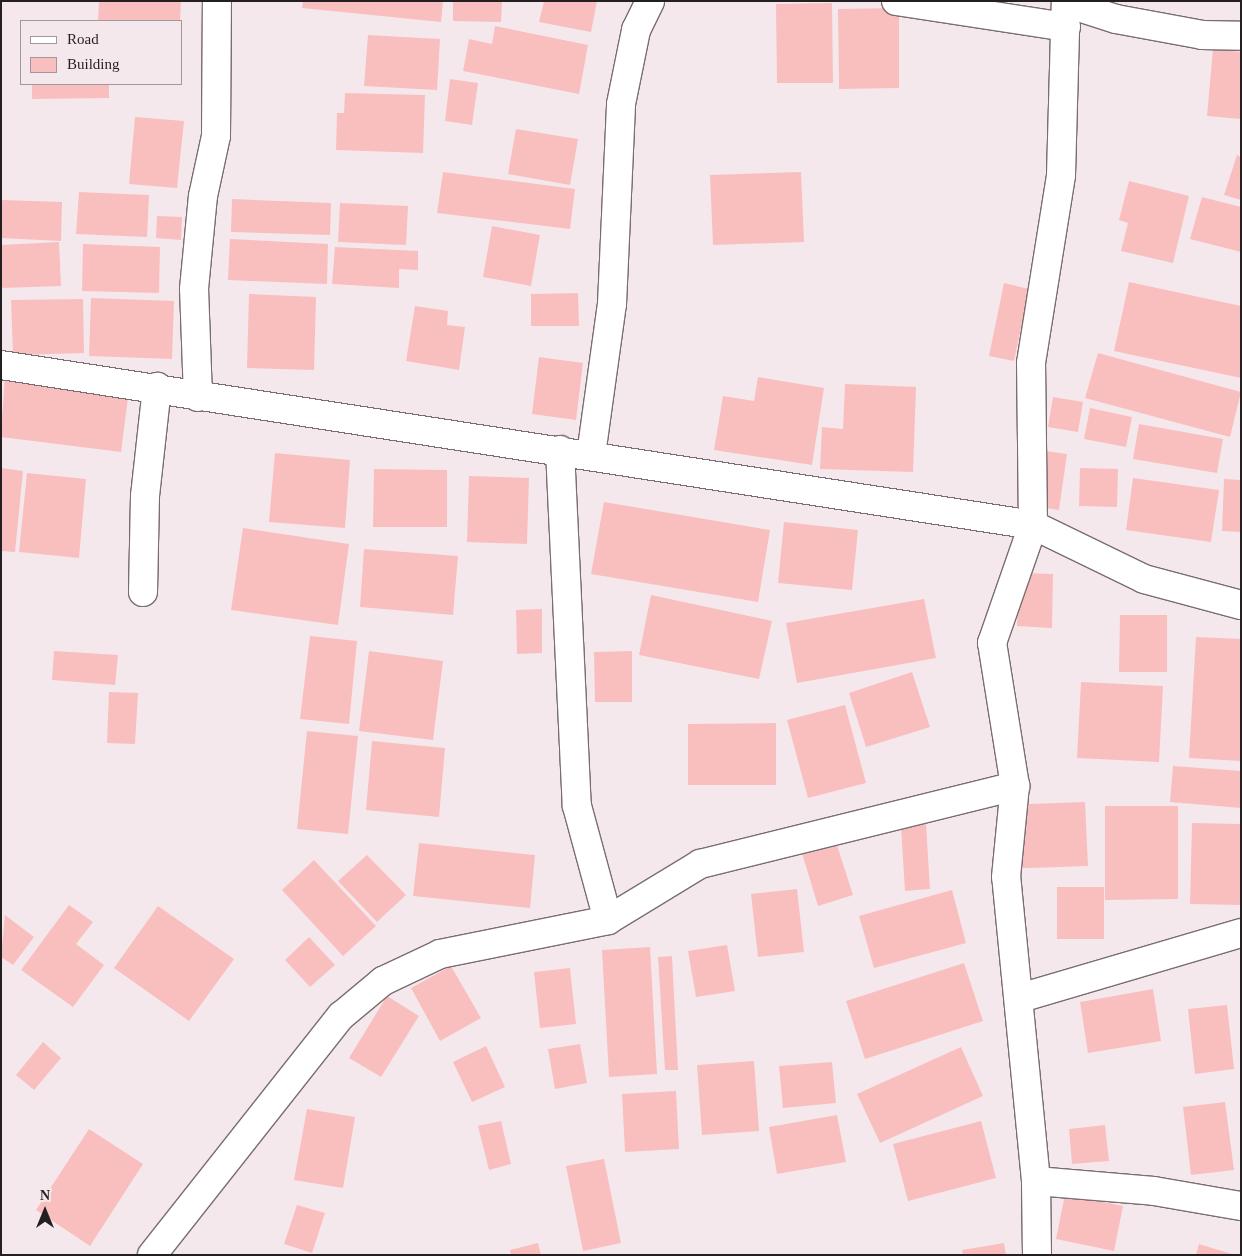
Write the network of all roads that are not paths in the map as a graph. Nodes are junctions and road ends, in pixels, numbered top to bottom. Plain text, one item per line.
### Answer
1 (217, 1) edge
2 (650, 1) edge
3 (896, 1) edge
4 (1066, 10) edge
5 (1241, 36) edge
6 (1, 365) edge
7 (157, 387) junction
8 (198, 397) junction
9 (560, 450) junction
10 (591, 455) junction
11 (1033, 525) junction
12 (143, 592) dead end
13 (1241, 605) edge
14 (1016, 786) junction
15 (608, 920) junction
16 (1241, 933) edge
17 (1020, 998) junction
18 (1036, 1181) junction
19 (1241, 1206) edge
20 (152, 1255) edge
21 (1037, 1255) edge

1 - 8 street
2 - 10 street
3 - 4 street
4 - 5 street
4 - 11 street
6 - 7 street
7 - 8 street
7 - 12 street
8 - 9 street
9 - 10 street
9 - 15 street
10 - 11 street
11 - 13 street
11 - 14 street
14 - 15 street
14 - 17 street
15 - 20 street
16 - 17 street
17 - 18 street
18 - 19 street
18 - 21 street

